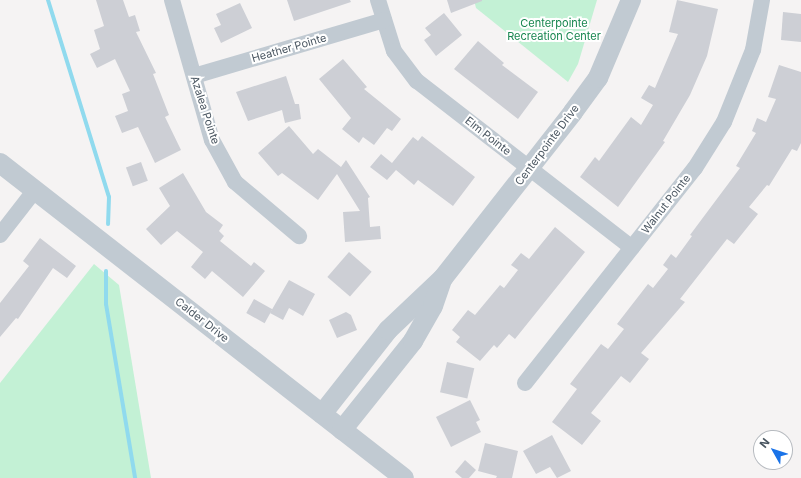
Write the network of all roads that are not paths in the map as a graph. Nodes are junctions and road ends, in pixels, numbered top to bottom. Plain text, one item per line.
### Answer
1 (172, 0) edge
2 (378, 0) edge
3 (631, 0) edge
4 (762, 0) edge
5 (384, 20) junction
6 (194, 76) junction
7 (0, 163) edge
8 (530, 169) junction
9 (35, 190) junction
10 (0, 235) edge
11 (299, 236) dead end
12 (632, 248) junction
13 (443, 278) junction
14 (525, 383) dead end
15 (322, 414) junction
16 (342, 430) junction
17 (404, 478) edge

1 - 6 street, Azalea Pointe
2 - 5 street, Elm Pointe
3 - 8 street, Centerpointe Drive
4 - 12 street, Walnut Pointe
5 - 6 street, Heather Pointe
5 - 8 street, Elm Pointe
6 - 11 street, Azalea Pointe
7 - 9 street, Calder Drive
8 - 12 street, Elm Pointe
8 - 13 street, Centerpointe Drive
9 - 10 street
9 - 15 street, Calder Drive
12 - 14 street, Walnut Pointe
13 - 15 street, Centerpointe Drive
13 - 16 street, Centerpointe Drive
15 - 16 street, Calder Drive
16 - 17 street, Calder Drive

